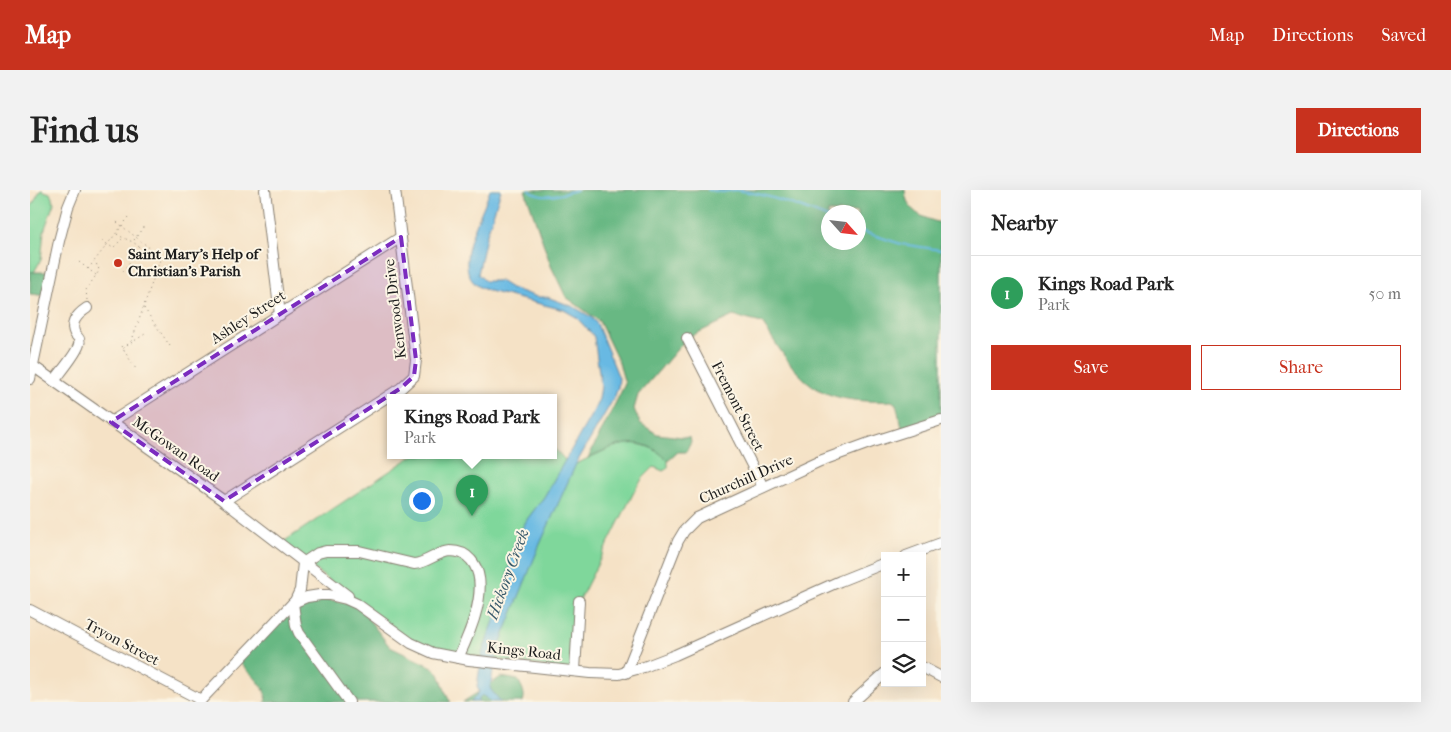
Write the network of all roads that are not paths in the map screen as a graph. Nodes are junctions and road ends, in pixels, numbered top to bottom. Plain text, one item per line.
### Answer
1 (75, 190) edge
2 (265, 190) edge
3 (396, 190) edge
4 (401, 237) junction
5 (87, 308) road end
6 (280, 315) junction
7 (686, 338) dead end
8 (31, 364) edge
9 (30, 378) edge
10 (54, 381) junction
11 (392, 394) edge
12 (387, 397) edge
13 (941, 420) edge
14 (111, 422) junction
15 (763, 487) junction
16 (224, 501) junction
17 (941, 542) edge
18 (916, 552) edge
19 (303, 563) junction
20 (881, 565) edge
21 (579, 601) dead end
22 (293, 604) junction
23 (358, 604) junction
24 (30, 610) edge
25 (458, 658) junction
26 (926, 669) edge
27 (575, 671) junction
28 (626, 673) junction
29 (881, 677) edge
30 (941, 677) edge
31 (200, 701) edge
32 (349, 702) edge
33 (853, 702) edge

1 - 8 street
2 - 6 street
3 - 4 street, Kenwood Drive
4 - 6 street, Ashley Street
4 - 11 street, Kenwood Drive
5 - 10 street
6 - 14 street, Ashley Street
7 - 15 street, Fremont Street
8 - 9 street
8 - 10 street, McGowan Road
10 - 14 street, McGowan Road
12 - 16 street, Kenwood Drive
13 - 15 street, Churchill Drive
14 - 16 street, McGowan Road
15 - 28 street, Churchill Drive
16 - 19 street, McGowan Road
17 - 18 street
19 - 22 street
19 - 23 street, McGowan Road
19 - 25 street
20 - 28 street, Kings Road
21 - 27 street
22 - 23 street, Kings Road
22 - 31 street, Kings Road
22 - 32 street
23 - 25 street, Kings Road
24 - 31 street, Tryon Street
25 - 27 street, Kings Road
26 - 30 street
27 - 28 street, Kings Road
29 - 33 street

